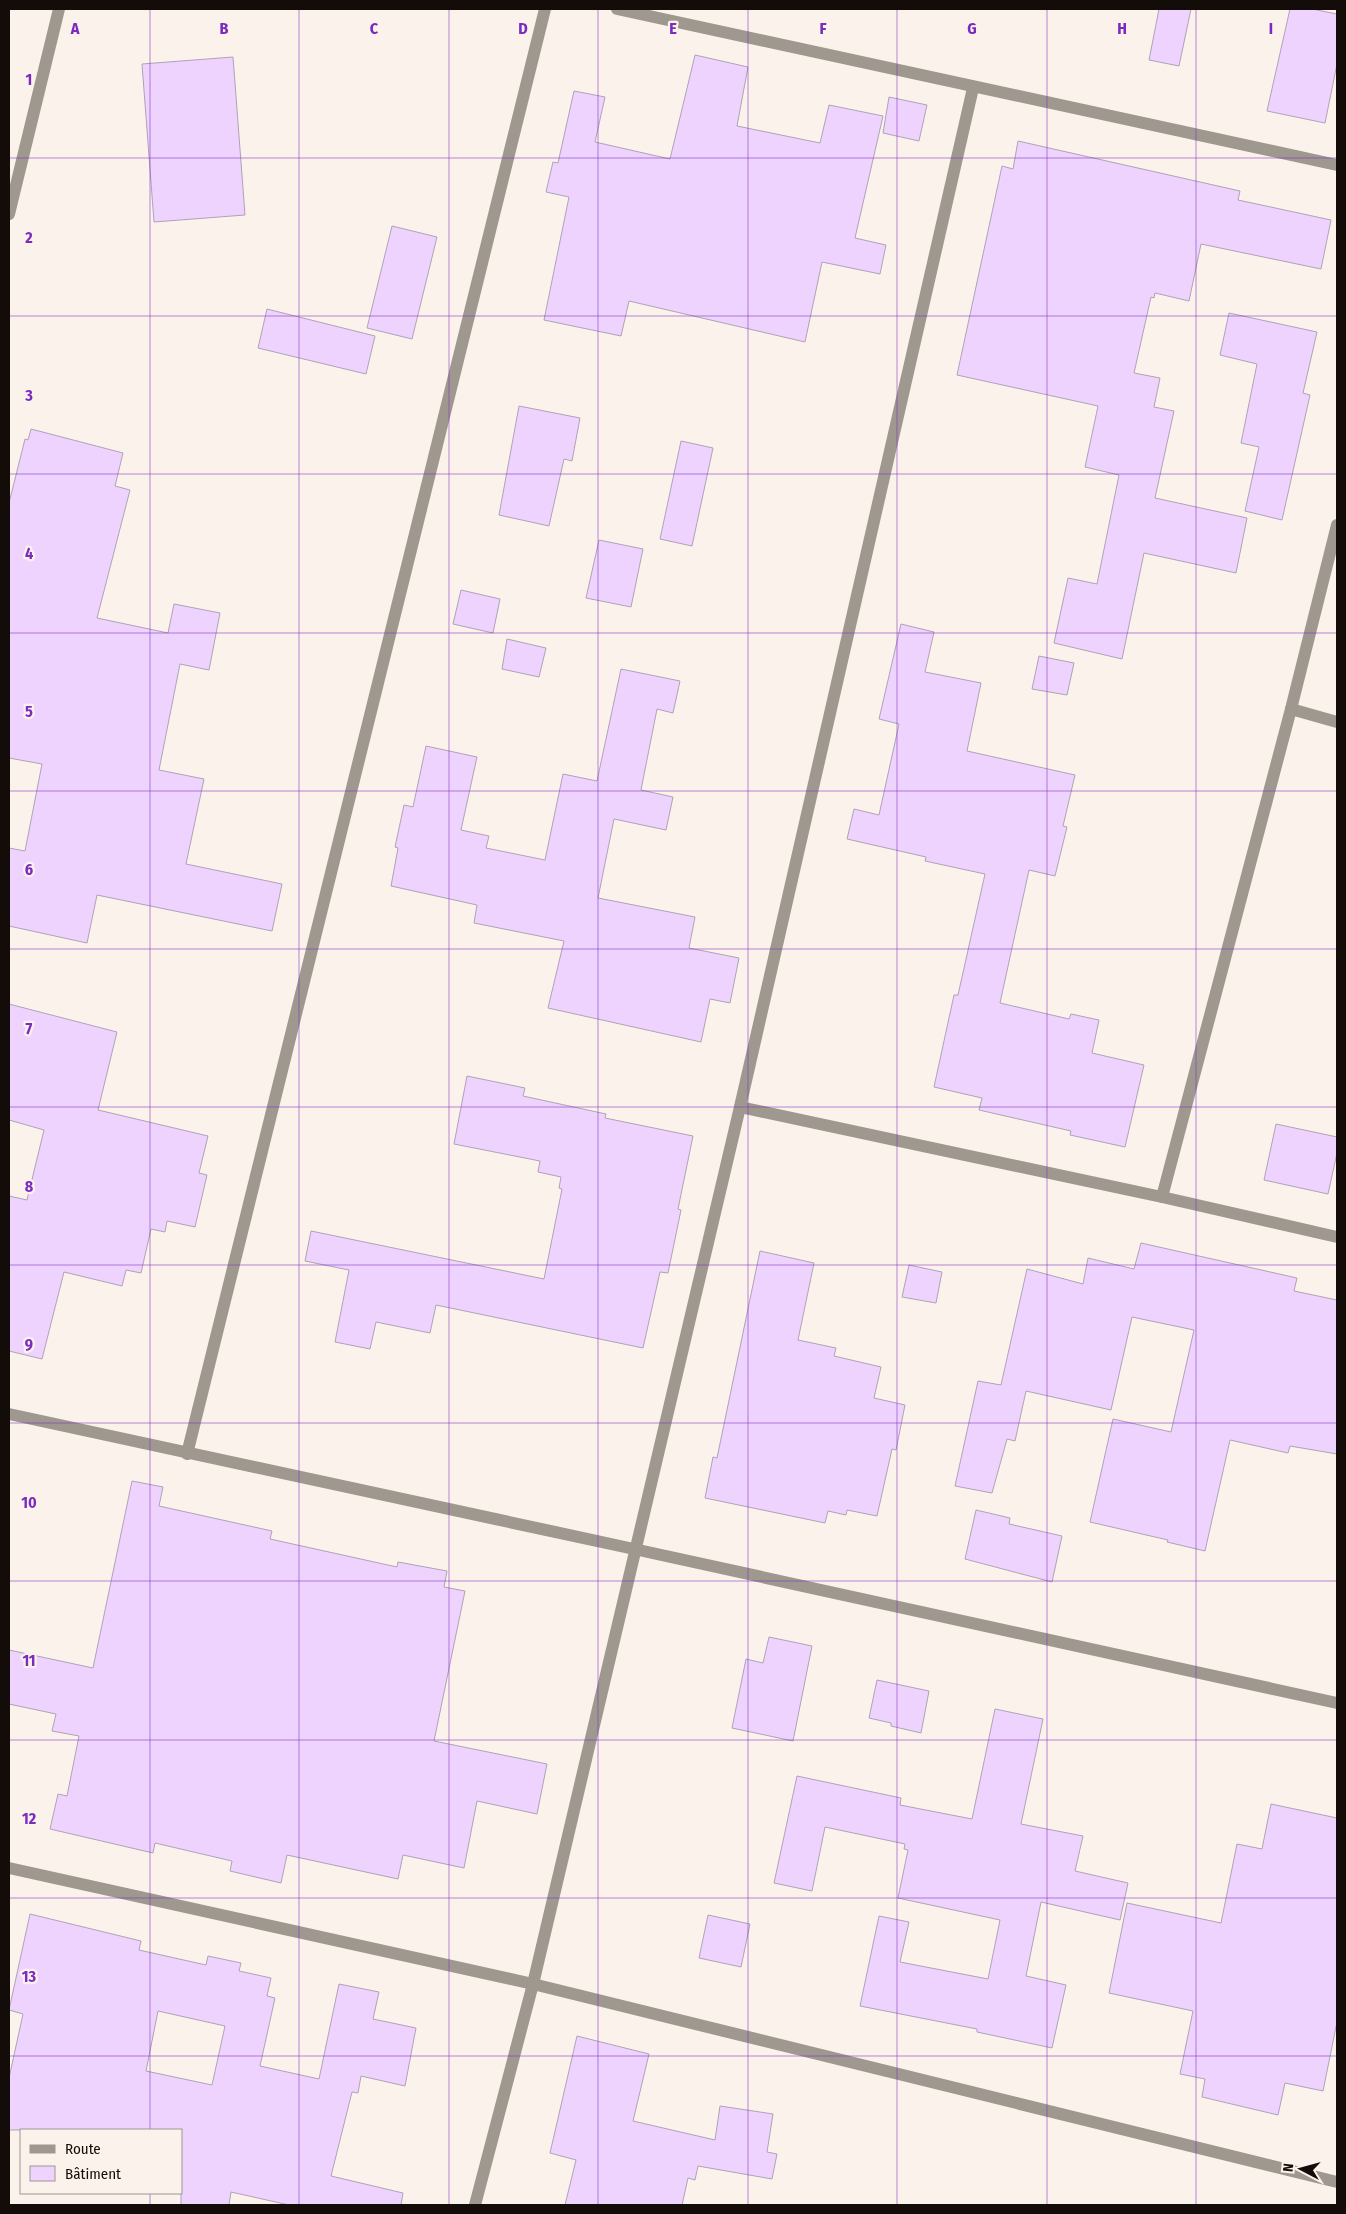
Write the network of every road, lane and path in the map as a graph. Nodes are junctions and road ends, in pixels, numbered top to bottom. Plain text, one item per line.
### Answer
1 (59, 9) edge
2 (545, 9) edge
3 (618, 9) edge
4 (973, 88) junction
5 (1337, 166) edge
6 (9, 214) edge
7 (1337, 525) edge
8 (1291, 709) junction
9 (1337, 722) edge
10 (740, 1107) junction
11 (1162, 1197) junction
12 (1337, 1237) edge
13 (9, 1414) edge
14 (187, 1454) junction
15 (634, 1549) junction
16 (1337, 1703) edge
17 (9, 1868) edge
18 (533, 1984) junction
19 (1337, 2182) edge
20 (475, 2205) edge

1 - 6 street
2 - 14 street
3 - 4 street
4 - 5 street
4 - 10 street
7 - 8 street
8 - 9 street
8 - 11 street
10 - 11 street
10 - 15 street
11 - 12 street
13 - 14 street
14 - 15 street
15 - 16 street
15 - 18 street
17 - 18 street
18 - 19 street
18 - 20 street

